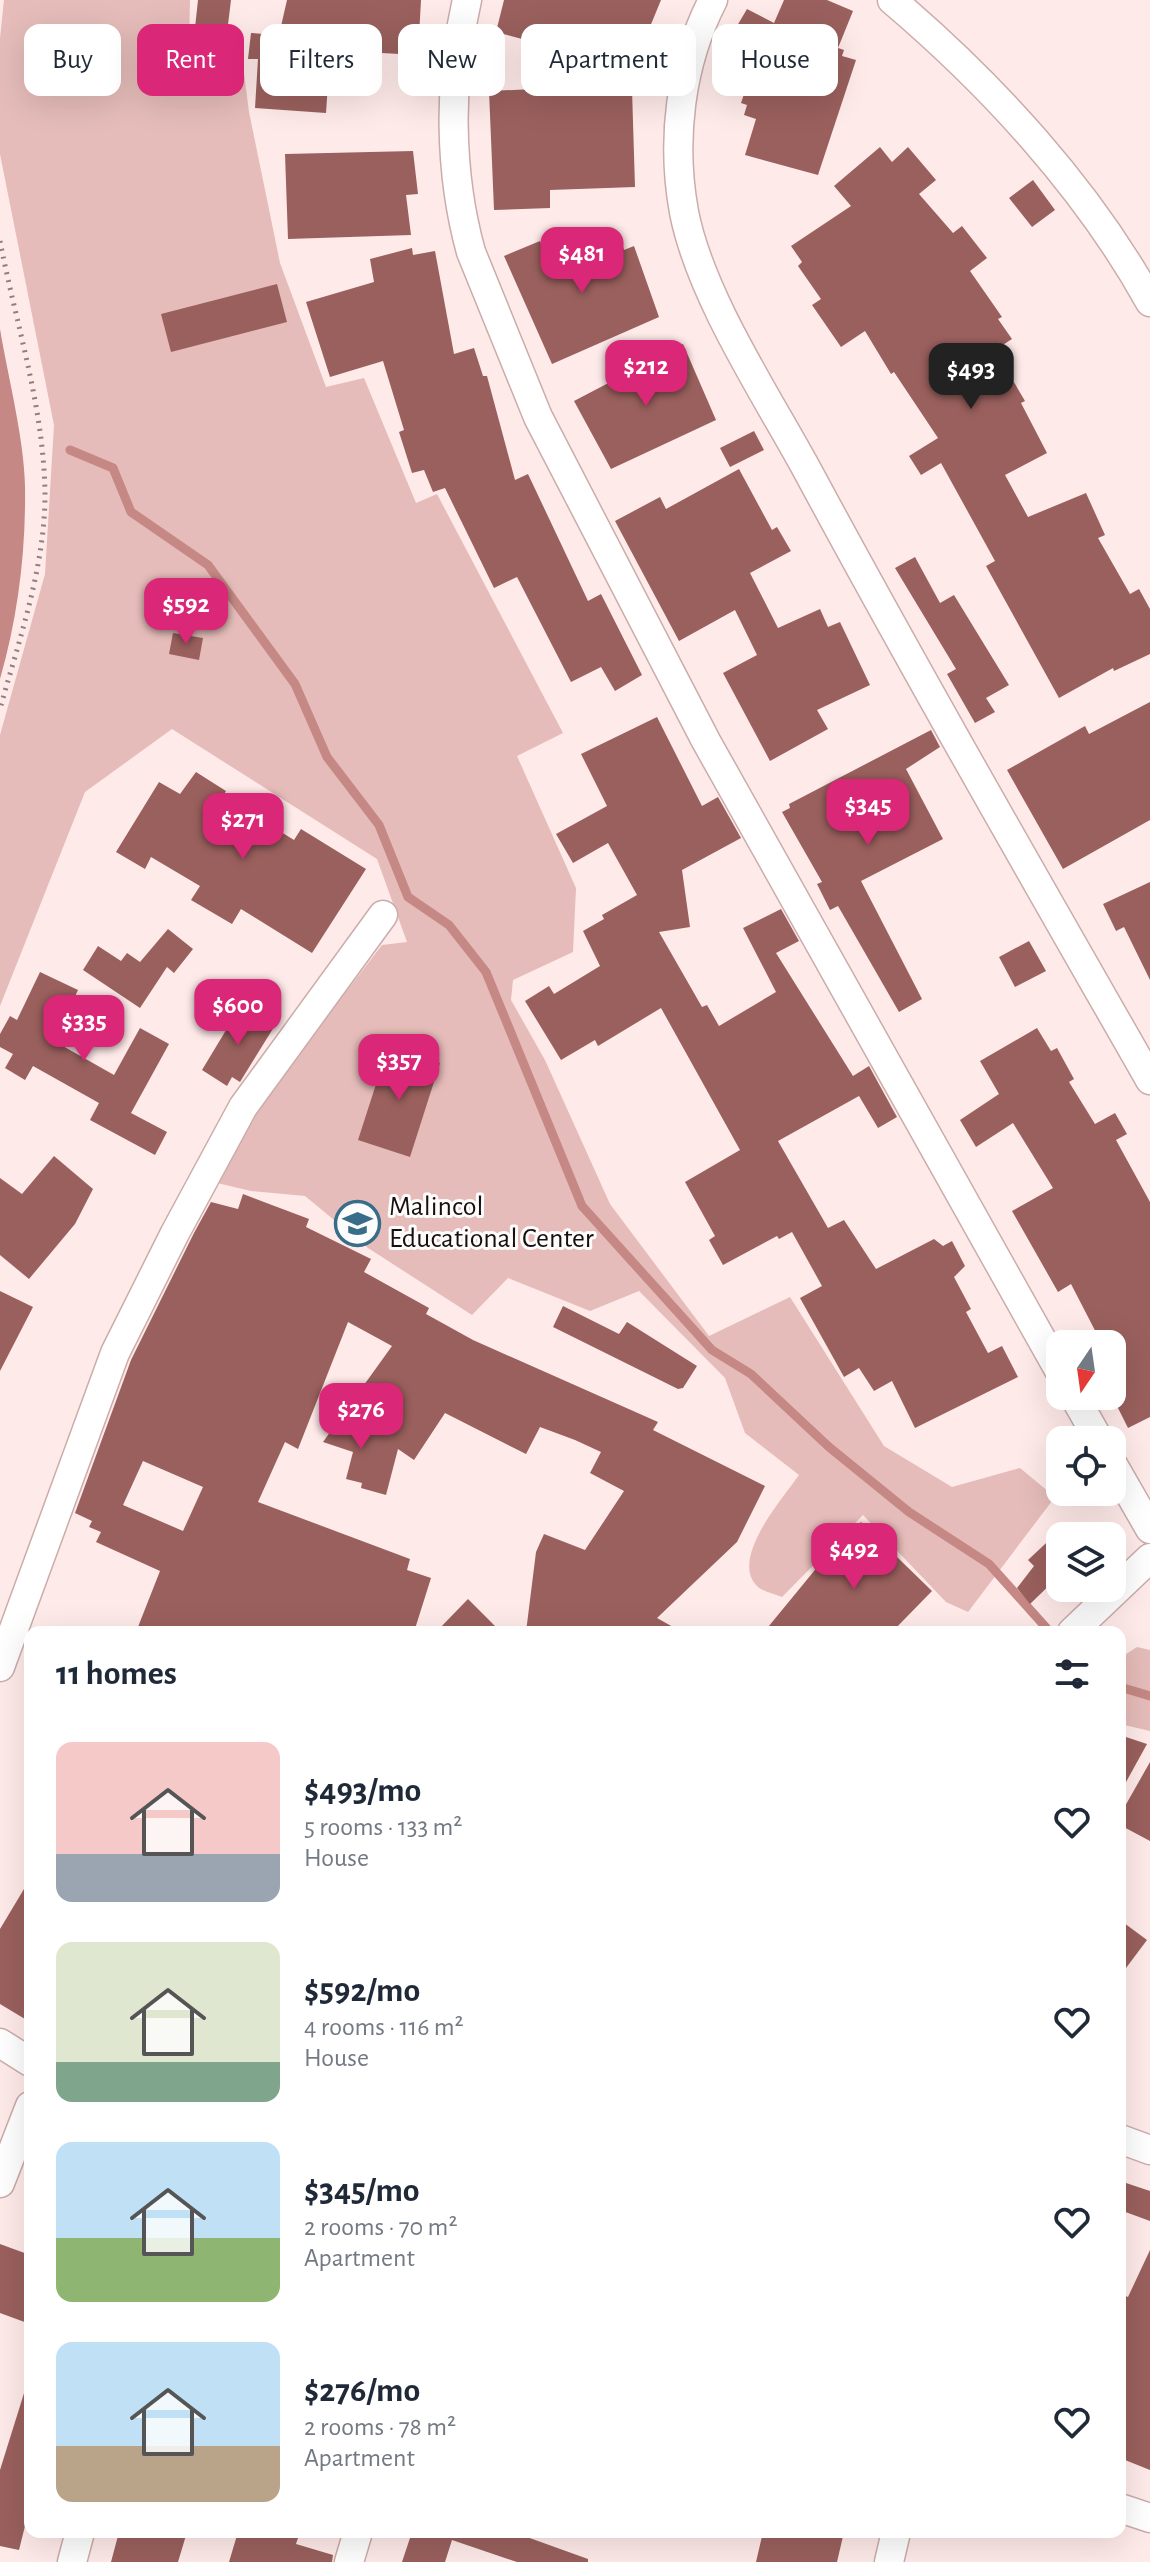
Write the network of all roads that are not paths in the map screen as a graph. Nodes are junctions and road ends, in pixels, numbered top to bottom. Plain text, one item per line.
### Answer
1 (467, 0) edge
2 (713, 0) edge
3 (892, 0) edge
4 (1150, 302) edge
5 (383, 915) dead end
6 (1150, 1080) edge
7 (1046, 1347) edge
8 (1126, 1487) edge
9 (1150, 1529) edge
10 (1150, 1558) edge
11 (1080, 1624) edge
12 (0, 1667) edge
13 (0, 2043) edge
14 (24, 2058) edge
15 (24, 2121) edge
16 (1126, 2141) edge
17 (1150, 2150) edge
18 (0, 2183) edge
19 (1126, 2510) edge
20 (1150, 2518) edge
21 (78, 2538) edge
22 (356, 2538) edge
23 (895, 2538) edge
24 (72, 2562) edge
25 (349, 2562) edge
26 (889, 2562) edge

1 - 7 street
2 - 6 street
3 - 4 street
5 - 12 street
8 - 9 street
10 - 11 street
13 - 14 street
15 - 18 street
16 - 17 street
19 - 20 street
21 - 24 street
22 - 25 street
23 - 26 street

